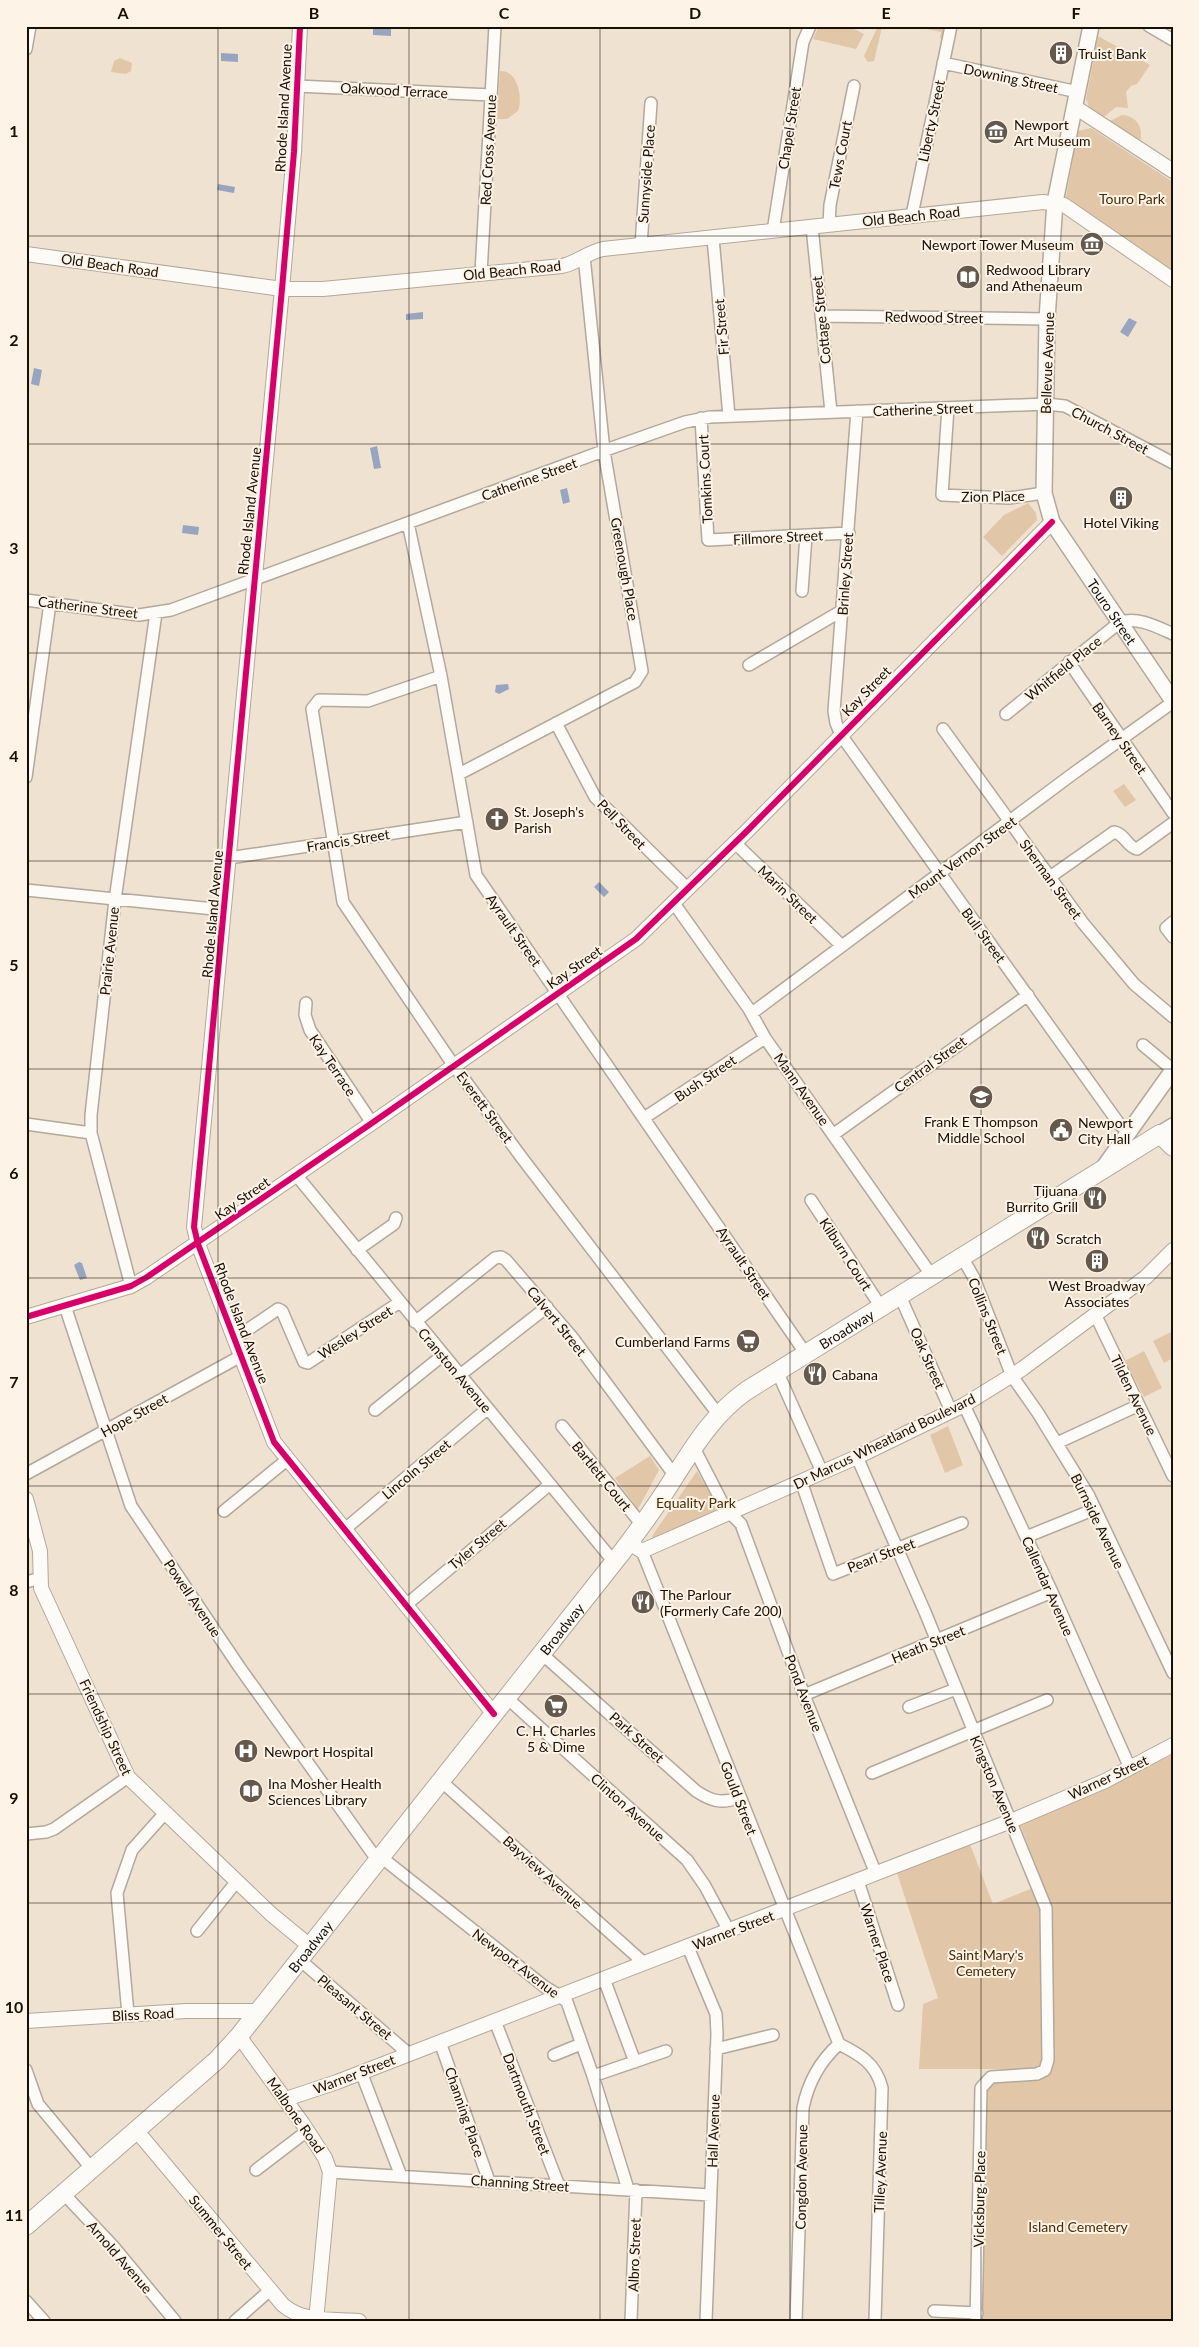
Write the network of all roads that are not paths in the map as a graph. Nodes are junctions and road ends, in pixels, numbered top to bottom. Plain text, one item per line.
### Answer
1 (30, 26) edge
2 (300, 26) edge
3 (495, 26) edge
4 (810, 26) edge
5 (951, 26) edge
6 (1091, 26) edge
7 (1149, 26) edge
8 (1173, 40) edge
9 (26, 49) edge
10 (944, 63) junction
11 (297, 86) junction
12 (854, 86) dead end
13 (1078, 92) junction
14 (491, 95) junction
15 (651, 103) dead end
16 (1075, 107) junction
17 (1173, 171) edge
18 (1055, 202) junction
19 (912, 215) junction
20 (829, 225) junction
21 (812, 227) junction
22 (773, 231) junction
23 (713, 238) junction
24 (641, 245) junction
25 (26, 254) edge
26 (584, 256) junction
27 (481, 274) junction
28 (1173, 280) edge
29 (282, 289) junction
30 (821, 316) junction
31 (1047, 319) junction
32 (1046, 404) junction
33 (948, 408) junction
34 (857, 411) junction
35 (831, 412) junction
36 (729, 416) junction
37 (701, 418) junction
38 (604, 451) junction
39 (1173, 463) edge
40 (1044, 493) junction
41 (1052, 522) junction
42 (408, 523) junction
43 (849, 533) junction
44 (806, 536) junction
45 (708, 540) joint
46 (255, 579) junction
47 (802, 591) dead end
48 (26, 600) edge
49 (50, 603) junction
50 (843, 610) junction
51 (156, 613) junction
52 (1120, 622) junction
53 (1173, 634) edge
54 (1069, 662) junction
55 (749, 665) dead end
56 (441, 676) junction
57 (1171, 695) edge
58 (1006, 714) dead end
59 (556, 723) junction
60 (943, 729) dead end
61 (841, 735) junction
62 (1120, 740) junction
63 (459, 774) junction
64 (26, 777) edge
65 (1173, 813) edge
66 (1010, 821) junction
67 (467, 822) junction
68 (1173, 823) edge
69 (333, 842) junction
70 (735, 843) junction
71 (229, 858) junction
72 (940, 873) junction
73 (1050, 877) junction
74 (687, 888) junction
75 (26, 890) edge
76 (115, 900) junction
77 (673, 902) junction
78 (224, 910) junction
79 (1173, 922) edge
80 (1173, 937) edge
81 (841, 945) junction
82 (558, 994) junction
83 (1028, 995) junction
84 (306, 1003) dead end
85 (752, 1013) junction
86 (1173, 1018) edge
87 (765, 1038) junction
88 (1143, 1045) dead end
89 (455, 1066) junction
90 (1173, 1070) edge
91 (644, 1118) junction
92 (26, 1124) edge
93 (372, 1124) junction
94 (1166, 1130) edge
95 (1129, 1132) junction
96 (90, 1133) junction
97 (834, 1134) junction
98 (1173, 1148) edge
99 (1102, 1170) junction
100 (297, 1176) junction
101 (811, 1200) dead end
102 (396, 1218) dead end
103 (198, 1244) junction
104 (357, 1250) junction
105 (1172, 1254) edge
106 (962, 1257) junction
107 (932, 1276) junction
108 (131, 1286) junction
109 (902, 1301) junction
110 (400, 1302) junction
111 (65, 1306) junction
112 (547, 1307) junction
113 (881, 1308) junction
114 (1095, 1314) junction
115 (26, 1317) edge
116 (415, 1322) junction
117 (234, 1339) junction
118 (806, 1354) junction
119 (443, 1355) junction
120 (241, 1356) junction
121 (777, 1371) junction
122 (460, 1375) junction
123 (1012, 1376) junction
124 (964, 1405) junction
125 (1140, 1405) junction
126 (487, 1409) junction
127 (375, 1410) dead end
128 (951, 1411) junction
129 (718, 1414) junction
130 (562, 1426) dead end
131 (105, 1431) junction
132 (1057, 1443) junction
133 (693, 1446) junction
134 (857, 1457) junction
135 (288, 1459) junction
136 (1170, 1462) edge
137 (822, 1472) junction
138 (26, 1474) edge
139 (675, 1476) junction
140 (1173, 1476) edge
141 (801, 1481) junction
142 (549, 1484) junction
143 (26, 1499) edge
144 (1095, 1509) junction
145 (224, 1510) dead end
146 (731, 1514) junction
147 (962, 1523) dead end
148 (642, 1525) junction
149 (345, 1529) junction
150 (1026, 1537) junction
151 (635, 1547) junction
152 (896, 1550) junction
153 (614, 1562) junction
154 (41, 1578) junction
155 (26, 1582) edge
156 (1052, 1592) junction
157 (406, 1604) junction
158 (936, 1642) junction
159 (542, 1654) junction
160 (1173, 1673) edge
161 (956, 1689) junction
162 (804, 1695) junction
163 (507, 1698) junction
164 (1047, 1700) dead end
165 (909, 1707) dead end
166 (494, 1714) junction
167 (973, 1732) junction
168 (1173, 1745) edge
169 (1130, 1768) junction
170 (872, 1773) dead end
171 (128, 1777) junction
172 (441, 1781) junction
173 (738, 1798) junction
174 (165, 1813) junction
175 (1011, 1821) junction
176 (26, 1834) edge
177 (380, 1859) junction
178 (876, 1874) junction
179 (237, 1881) junction
180 (858, 1881) junction
181 (784, 1910) junction
182 (197, 1931) dead end
183 (729, 1931) junction
184 (688, 1947) junction
185 (305, 1954) junction
186 (644, 1963) junction
187 (604, 1979) junction
188 (560, 1996) junction
189 (898, 2005) dead end
190 (260, 2011) junction
191 (128, 2014) junction
192 (26, 2021) edge
193 (496, 2021) junction
194 (773, 2034) dead end
195 (239, 2036) junction
196 (440, 2042) junction
197 (582, 2044) junction
198 (838, 2044) junction
199 (716, 2049) junction
200 (666, 2051) dead end
201 (409, 2054) junction
202 (554, 2055) dead end
203 (635, 2062) junction
204 (26, 2070) edge
205 (361, 2072) junction
206 (593, 2076) junction
207 (988, 2080) joint
208 (286, 2099) junction
209 (136, 2130) junction
210 (307, 2130) junction
211 (92, 2169) junction
212 (256, 2170) dead end
213 (330, 2172) junction
214 (401, 2176) junction
215 (489, 2181) junction
216 (559, 2186) junction
217 (632, 2189) junction
218 (64, 2194) junction
219 (710, 2195) junction
220 (26, 2226) edge
221 (269, 2291) junction
222 (26, 2301) edge
223 (934, 2311) dead end
224 (976, 2317) edge
225 (316, 2320) edge
226 (44, 2321) edge
227 (175, 2321) edge
228 (236, 2321) edge
229 (359, 2321) edge
230 (631, 2321) edge
231 (706, 2321) edge
232 (796, 2321) edge
233 (875, 2321) edge

1 - 9 street
2 - 11 street, Rhode Island Avenue
3 - 14 street, Red Cross Avenue
4 - 22 street, Chapel Street
5 - 10 street, Liberty Street
6 - 13 main road, Bellevue Avenue
7 - 8 street
10 - 13 street, Downing Street
10 - 19 street, Liberty Street
11 - 14 street, Oakwood Terrace
11 - 29 street, Rhode Island Avenue
12 - 20 street, Tews Court
13 - 16 main road, Bellevue Avenue
14 - 27 street, Red Cross Avenue
15 - 24 street, Sunnyside Place
16 - 17 street
16 - 18 main road, Bellevue Avenue
18 - 19 street, Old Beach Road
18 - 28 street
18 - 31 main road, Bellevue Avenue
19 - 20 street, Old Beach Road
20 - 21 street, Old Beach Road
21 - 22 street, Old Beach Road
21 - 30 street, Cottage Street
22 - 23 street, Old Beach Road
23 - 24 street, Old Beach Road
23 - 36 street, Fir Street
24 - 26 street, Old Beach Road
25 - 29 street, Old Beach Road
26 - 27 street, Old Beach Road
26 - 38 street, Greenough Place
27 - 29 street, Old Beach Road
29 - 46 street, Rhode Island Avenue
30 - 31 street, Redwood Street
30 - 35 street, Cottage Street
31 - 32 main road, Bellevue Avenue
32 - 33 street, Catherine Street
32 - 39 street, Church Street
32 - 40 main road, Bellevue Avenue
33 - 34 street, Catherine Street
33 - 40 street, Zion Place
34 - 35 street, Catherine Street
34 - 43 street, Brinley Street
35 - 36 street, Catherine Street
36 - 37 street, Catherine Street
37 - 38 street, Catherine Street
37 - 45 street, Tomkins Court
38 - 42 street, Catherine Street
38 - 59 street, Greenough Place
40 - 41 main road, Bellevue Avenue
41 - 52 main road, Touro Street
41 - 61 street, Kay Street
42 - 46 street, Catherine Street
42 - 56 street, Ayrault Street
43 - 44 street, Fillmore Street
43 - 50 street, Brinley Street
44 - 45 street, Fillmore Street
44 - 47 street
46 - 51 street, Catherine Street
46 - 71 street, Rhode Island Avenue
48 - 49 street, Catherine Street
49 - 51 street, Catherine Street
49 - 64 street
50 - 55 street
50 - 61 street, Brinley Street
51 - 76 street, Prairie Avenue
52 - 53 street
52 - 54 street, Whitfield Place
52 - 57 main road, Touro Street
54 - 58 street, Whitfield Place
54 - 62 street, Barney Street
56 - 63 street, Ayrault Street
56 - 69 street, Everett Street
57 - 62 street, Mount Vernon Street
59 - 63 street, Greenough Place
59 - 74 street, Pell Street
60 - 66 street, Sherman Street
61 - 70 street, Kay Street
61 - 72 street, Bull Street
62 - 65 street, Barney Street
62 - 66 street, Mount Vernon Street
63 - 67 street, Ayrault Street
66 - 72 street, Mount Vernon Street
66 - 73 street, Sherman Street
67 - 69 street, Francis Street
67 - 82 street, Ayrault Street
68 - 73 street
69 - 71 street, Francis Street
69 - 89 street, Everett Street
70 - 74 street, Kay Street
70 - 81 street, Marin Street
71 - 78 street, Rhode Island Avenue
72 - 81 street, Mount Vernon Street
72 - 83 street, Bull Street
73 - 86 street, Sherman Street
74 - 77 street, Kay Street
75 - 76 street
76 - 78 street
76 - 96 street, Prairie Avenue
77 - 82 street, Kay Street
77 - 85 street, Mann Avenue
78 - 103 street, Rhode Island Avenue
79 - 80 street
81 - 85 street, Mount Vernon Street
82 - 89 street, Kay Street
82 - 91 street, Ayrault Street
83 - 95 street, Bull Street
83 - 97 street, Central Street
84 - 93 street, Kay Terrace
85 - 87 street, Mann Avenue
87 - 91 street, Bush Street
87 - 97 street, Mann Avenue
88 - 90 street
89 - 93 street, Kay Street
89 - 129 street, Everett Street
90 - 95 main road
91 - 118 street, Ayrault Street
92 - 96 street
93 - 100 street, Kay Street
94 - 98 main road
94 - 99 main road, Broadway
95 - 99 main road
96 - 108 street, Prairie Avenue
97 - 107 street, Mann Avenue
99 - 106 main road, Broadway
100 - 103 street, Kay Street
100 - 104 street, Cranston Avenue
101 - 113 street, Kilburn Court
102 - 104 street
103 - 108 street, Kay Street
103 - 117 street, Rhode Island Avenue
104 - 110 street, Cranston Avenue
105 - 114 street, Dr Marcus Wheatland Boulevard
106 - 107 main road, Broadway
106 - 123 street, Collins Street
107 - 109 main road, Broadway
108 - 111 street, Kay Street
109 - 113 main road, Broadway
109 - 128 street, Oak Street
110 - 116 street, Cranston Avenue
110 - 117 street, Wesley Street
111 - 115 street, Kay Street
111 - 131 street, Powell Avenue
112 - 116 street, Calvert Street
112 - 122 street
112 - 139 street, Calvert Street
113 - 118 main road, Broadway
114 - 123 street, Dr Marcus Wheatland Boulevard
114 - 125 street, Tilden Avenue
116 - 119 street, Cranston Avenue
117 - 120 street, Rhode Island Avenue
118 - 121 main road, Broadway
119 - 122 street, Cranston Avenue
119 - 127 street
120 - 131 street, Hope Street
120 - 135 street, Rhode Island Avenue
121 - 129 main road, Broadway
121 - 137 street
122 - 126 street, Cranston Avenue
123 - 124 street, Dr Marcus Wheatland Boulevard
123 - 132 street, Burnside Avenue
124 - 128 street, Dr Marcus Wheatland Boulevard
124 - 150 street, Callendar Avenue
125 - 132 street
125 - 136 street, Tilden Avenue
126 - 142 street, Cranston Avenue
126 - 149 street, Lincoln Street
128 - 134 street, Dr Marcus Wheatland Boulevard
129 - 133 main road, Broadway
130 - 148 street, Bartlett Court
131 - 138 street, Hope Street
131 - 177 street, Powell Avenue
132 - 144 street, Burnside Avenue
133 - 139 main road, Broadway
133 - 146 street, Pond Avenue
134 - 137 street, Dr Marcus Wheatland Boulevard
134 - 152 street, Kingston Avenue
135 - 145 street
135 - 149 street, Rhode Island Avenue
136 - 140 street, Tilden Avenue
137 - 141 street, Dr Marcus Wheatland Boulevard
139 - 148 main road, Broadway
141 - 146 street, Dr Marcus Wheatland Boulevard
141 - 152 street, Pearl Street
142 - 153 street, Cranston Avenue
142 - 157 street, Tyler Street
143 - 154 street, Friendship Street
144 - 150 street
144 - 160 street, Burnside Avenue
146 - 151 street, Dr Marcus Wheatland Boulevard
146 - 162 street, Pond Avenue
147 - 152 street, Pearl Street
148 - 151 main road, Broadway
149 - 157 street, Rhode Island Avenue
150 - 156 street, Callendar Avenue
151 - 153 main road, Broadway
151 - 173 street, Gould Street
152 - 158 street, Kingston Avenue
153 - 159 main road, Broadway
154 - 155 street
154 - 171 street, Friendship Street
156 - 158 street, Heath Street
156 - 169 street, Callendar Avenue
157 - 166 street, Rhode Island Avenue
158 - 161 street, Kingston Avenue
158 - 162 street, Heath Street
159 - 163 main road, Broadway
159 - 173 street, Park Street
161 - 165 street
161 - 167 street, Kingston Avenue
162 - 178 street, Pond Avenue
163 - 166 main road, Broadway
163 - 183 street, Clinton Avenue
164 - 167 street
166 - 172 main road, Broadway
167 - 170 street
167 - 175 street, Kingston Avenue
168 - 169 street, Warner Street
169 - 175 street, Warner Street
171 - 174 street, Friendship Street
171 - 176 street
172 - 177 main road, Broadway
172 - 186 street, Bayview Avenue
173 - 181 street, Gould Street
174 - 179 street, Friendship Street
174 - 191 street
175 - 178 street, Warner Street
175 - 207 street, Kingston Avenue
177 - 185 main road, Broadway
177 - 188 street, Newport Avenue
178 - 180 street, Warner Street
179 - 182 street
179 - 185 street, Friendship Street
180 - 181 street, Warner Street
180 - 189 street, Warner Place
181 - 183 street, Warner Street
181 - 198 street, Gould Street
183 - 184 street, Warner Street
184 - 186 street, Warner Street
184 - 199 street, Hall Avenue
185 - 190 main road, Broadway
185 - 201 street, Pleasant Street
186 - 187 street, Warner Street
187 - 188 street, Warner Street
187 - 203 street
188 - 193 street, Warner Street
188 - 197 street, Newport Avenue
190 - 191 street, Bliss Road
190 - 195 main road, Broadway
191 - 192 street, Bliss Road
193 - 196 street, Warner Street
193 - 216 street, Dartmouth Street
194 - 199 street
195 - 208 street, Malbone Road
195 - 209 main road, Broadway
196 - 201 street, Warner Street
196 - 215 street, Channing Place
197 - 202 street
197 - 206 street, Newport Avenue
198 - 232 street, Congdon Avenue
198 - 233 street, Tilley Avenue
199 - 219 street, Hall Avenue
200 - 203 street
201 - 205 street, Warner Street
203 - 206 street
204 - 211 street
205 - 208 street, Warner Street
205 - 214 street
206 - 217 street, Newport Avenue
207 - 224 street, Vicksburg Place
208 - 210 street, Malbone Road
209 - 211 main road, Broadway
209 - 221 street, Summer Street
210 - 212 street
210 - 213 street, Malbone Road
211 - 218 main road, Broadway
213 - 214 street, Channing Street
213 - 225 street
214 - 215 street, Channing Street
215 - 216 street, Channing Street
216 - 217 street, Channing Street
217 - 219 street, Channing Street
217 - 230 street, Albro Street
218 - 220 main road, Broadway
218 - 227 street, Arnold Avenue
219 - 231 street, Hall Avenue
221 - 225 street, Summer Street
221 - 228 street
222 - 226 street
223 - 224 street
225 - 229 street, Summer Street

